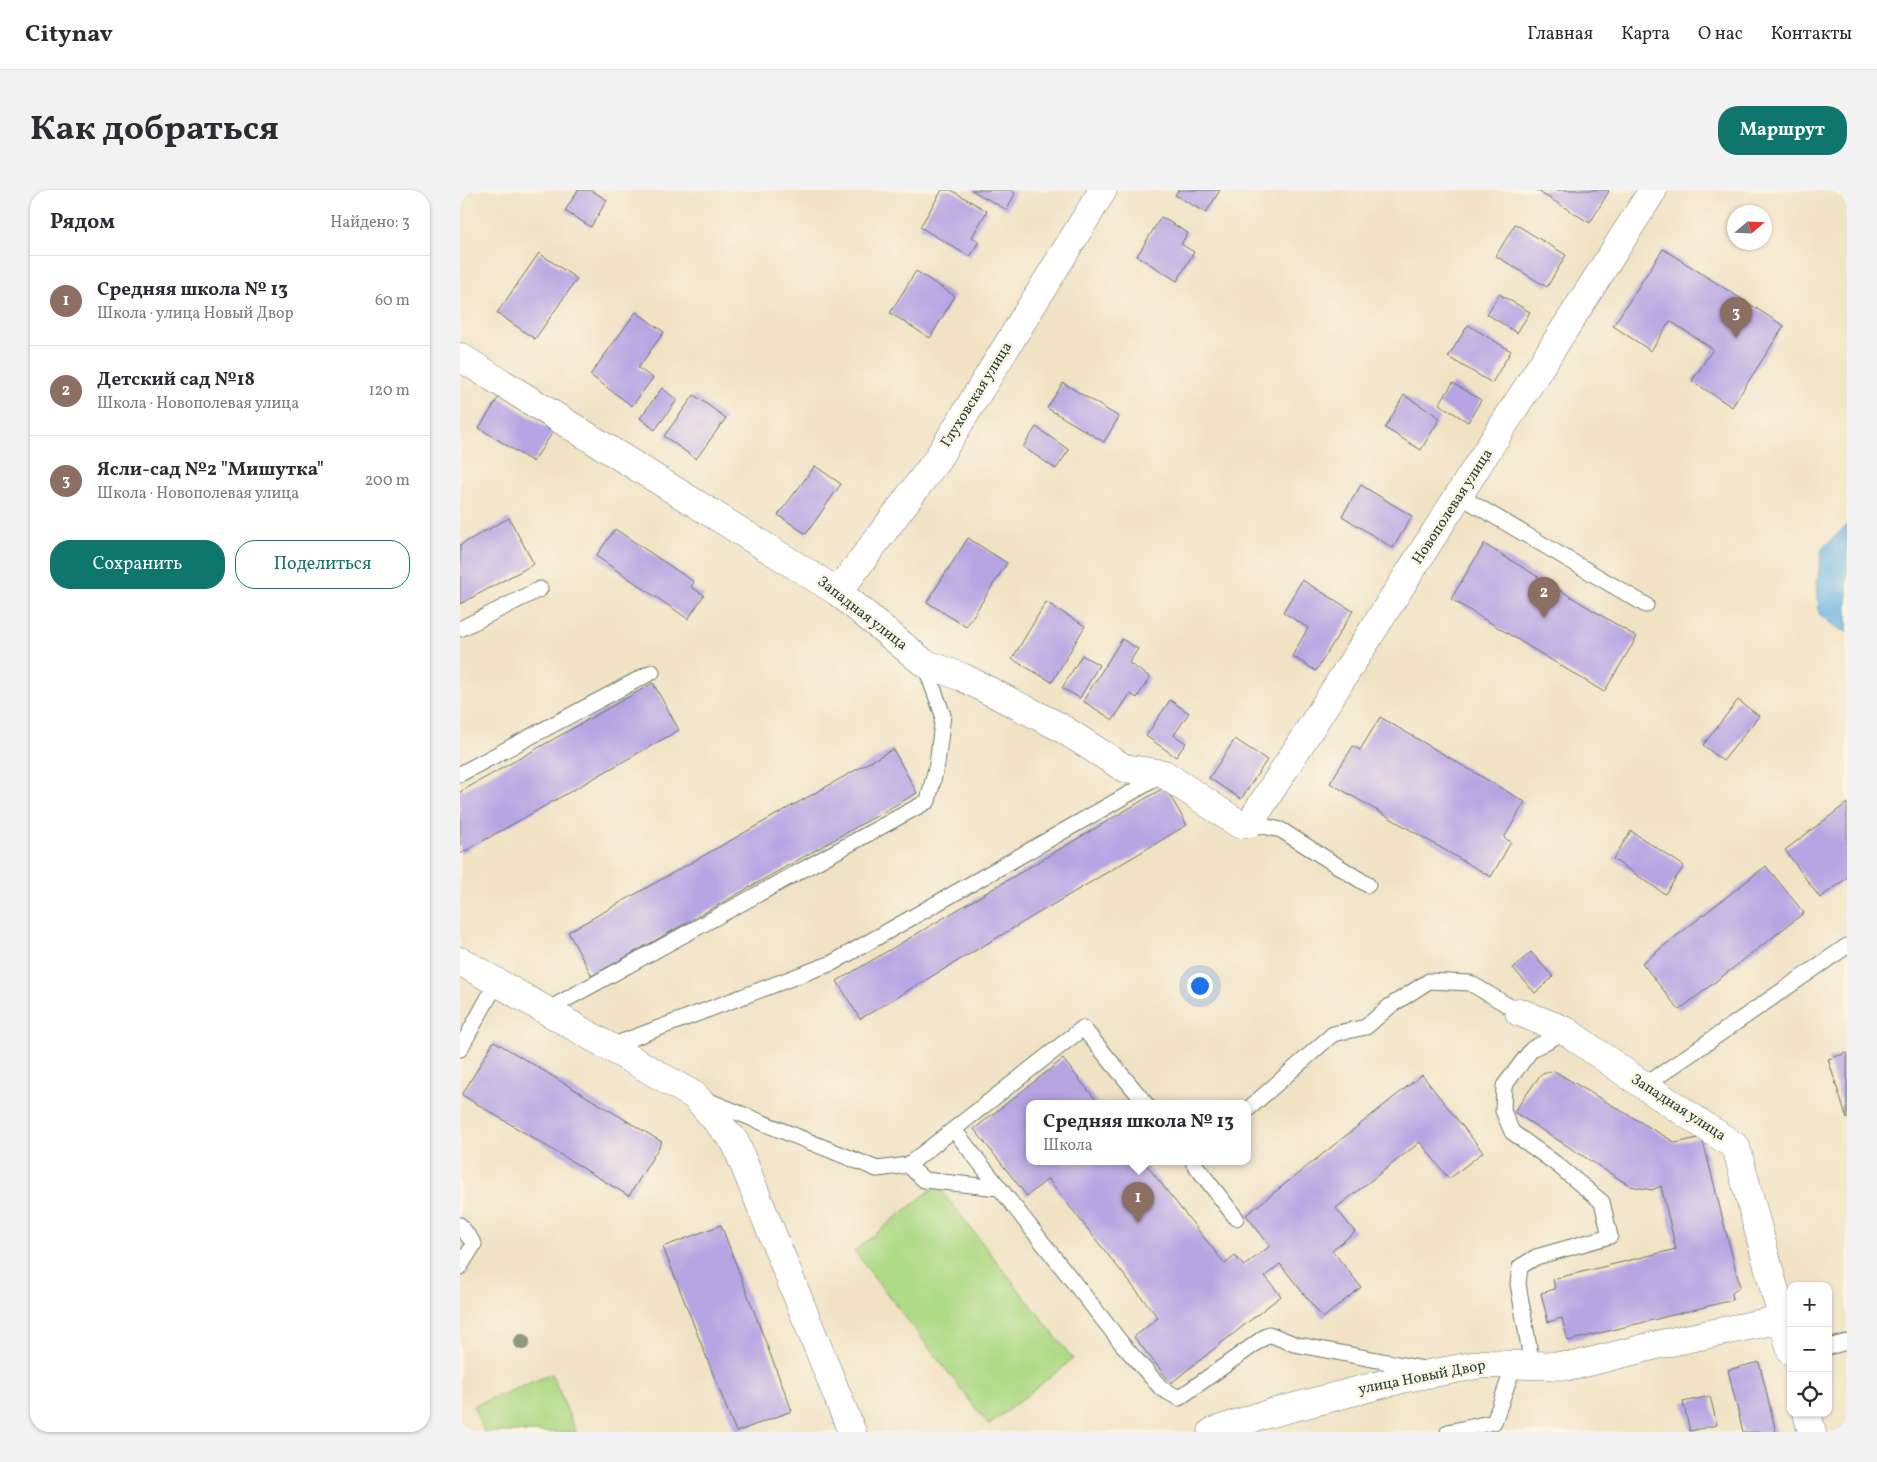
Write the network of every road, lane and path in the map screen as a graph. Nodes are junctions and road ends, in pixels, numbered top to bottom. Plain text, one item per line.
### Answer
1 (1103, 190) edge
2 (1654, 190) edge
3 (460, 357) edge
4 (1460, 496) junction
5 (540, 589) dead end
6 (838, 592) junction
7 (1646, 605) dead end
8 (460, 629) edge
9 (924, 663) junction
10 (652, 672) dead end
11 (460, 774) edge
12 (1164, 774) junction
13 (1250, 823) junction
14 (1368, 885) dead end
15 (1847, 946) edge
16 (460, 961) edge
17 (496, 982) junction
18 (545, 1011) junction
19 (1518, 1012) joint
20 (1566, 1031) junction
21 (611, 1046) junction
22 (460, 1049) edge
23 (1644, 1086) junction
24 (695, 1096) junction
25 (1143, 1100) edge
26 (1251, 1106) edge
27 (954, 1130) junction
28 (908, 1165) junction
29 (1195, 1165) edge
30 (998, 1188) junction
31 (1236, 1218) dead end
32 (460, 1225) edge
33 (460, 1267) edge
34 (1782, 1319) junction
35 (1787, 1337) edge
36 (1847, 1342) edge
37 (1832, 1346) edge
38 (1523, 1365) junction
39 (1437, 1372) junction
40 (1808, 1417) edge
41 (852, 1432) edge
42 (1212, 1432) edge
43 (1448, 1432) edge
44 (1812, 1432) edge

1 - 6 street, Глуховская улица
2 - 4 street, Новополевая улица
3 - 6 street, Западная улица
4 - 7 lane
4 - 13 street, Новополевая улица
5 - 8 lane
6 - 9 street, Западная улица
9 - 12 street, Западная улица
9 - 18 lane
10 - 11 lane
12 - 13 street, Западная улица
12 - 21 lane
13 - 14 lane
15 - 23 lane
16 - 17 street
17 - 18 street
17 - 22 lane
18 - 21 street
19 - 20 street, Западная улица
19 - 26 lane
20 - 23 street, Западная улица
20 - 38 lane
21 - 24 street
23 - 34 street, Западная улица
24 - 28 lane
24 - 41 street
25 - 27 lane
27 - 28 lane
27 - 30 lane
28 - 30 lane
29 - 31 lane
30 - 39 lane
32 - 33 lane
34 - 35 street, Западная улица
34 - 38 street, улица Новый Двор
36 - 37 lane
38 - 39 street, улица Новый Двор
38 - 43 lane
39 - 42 street, улица Новый Двор
40 - 44 street

